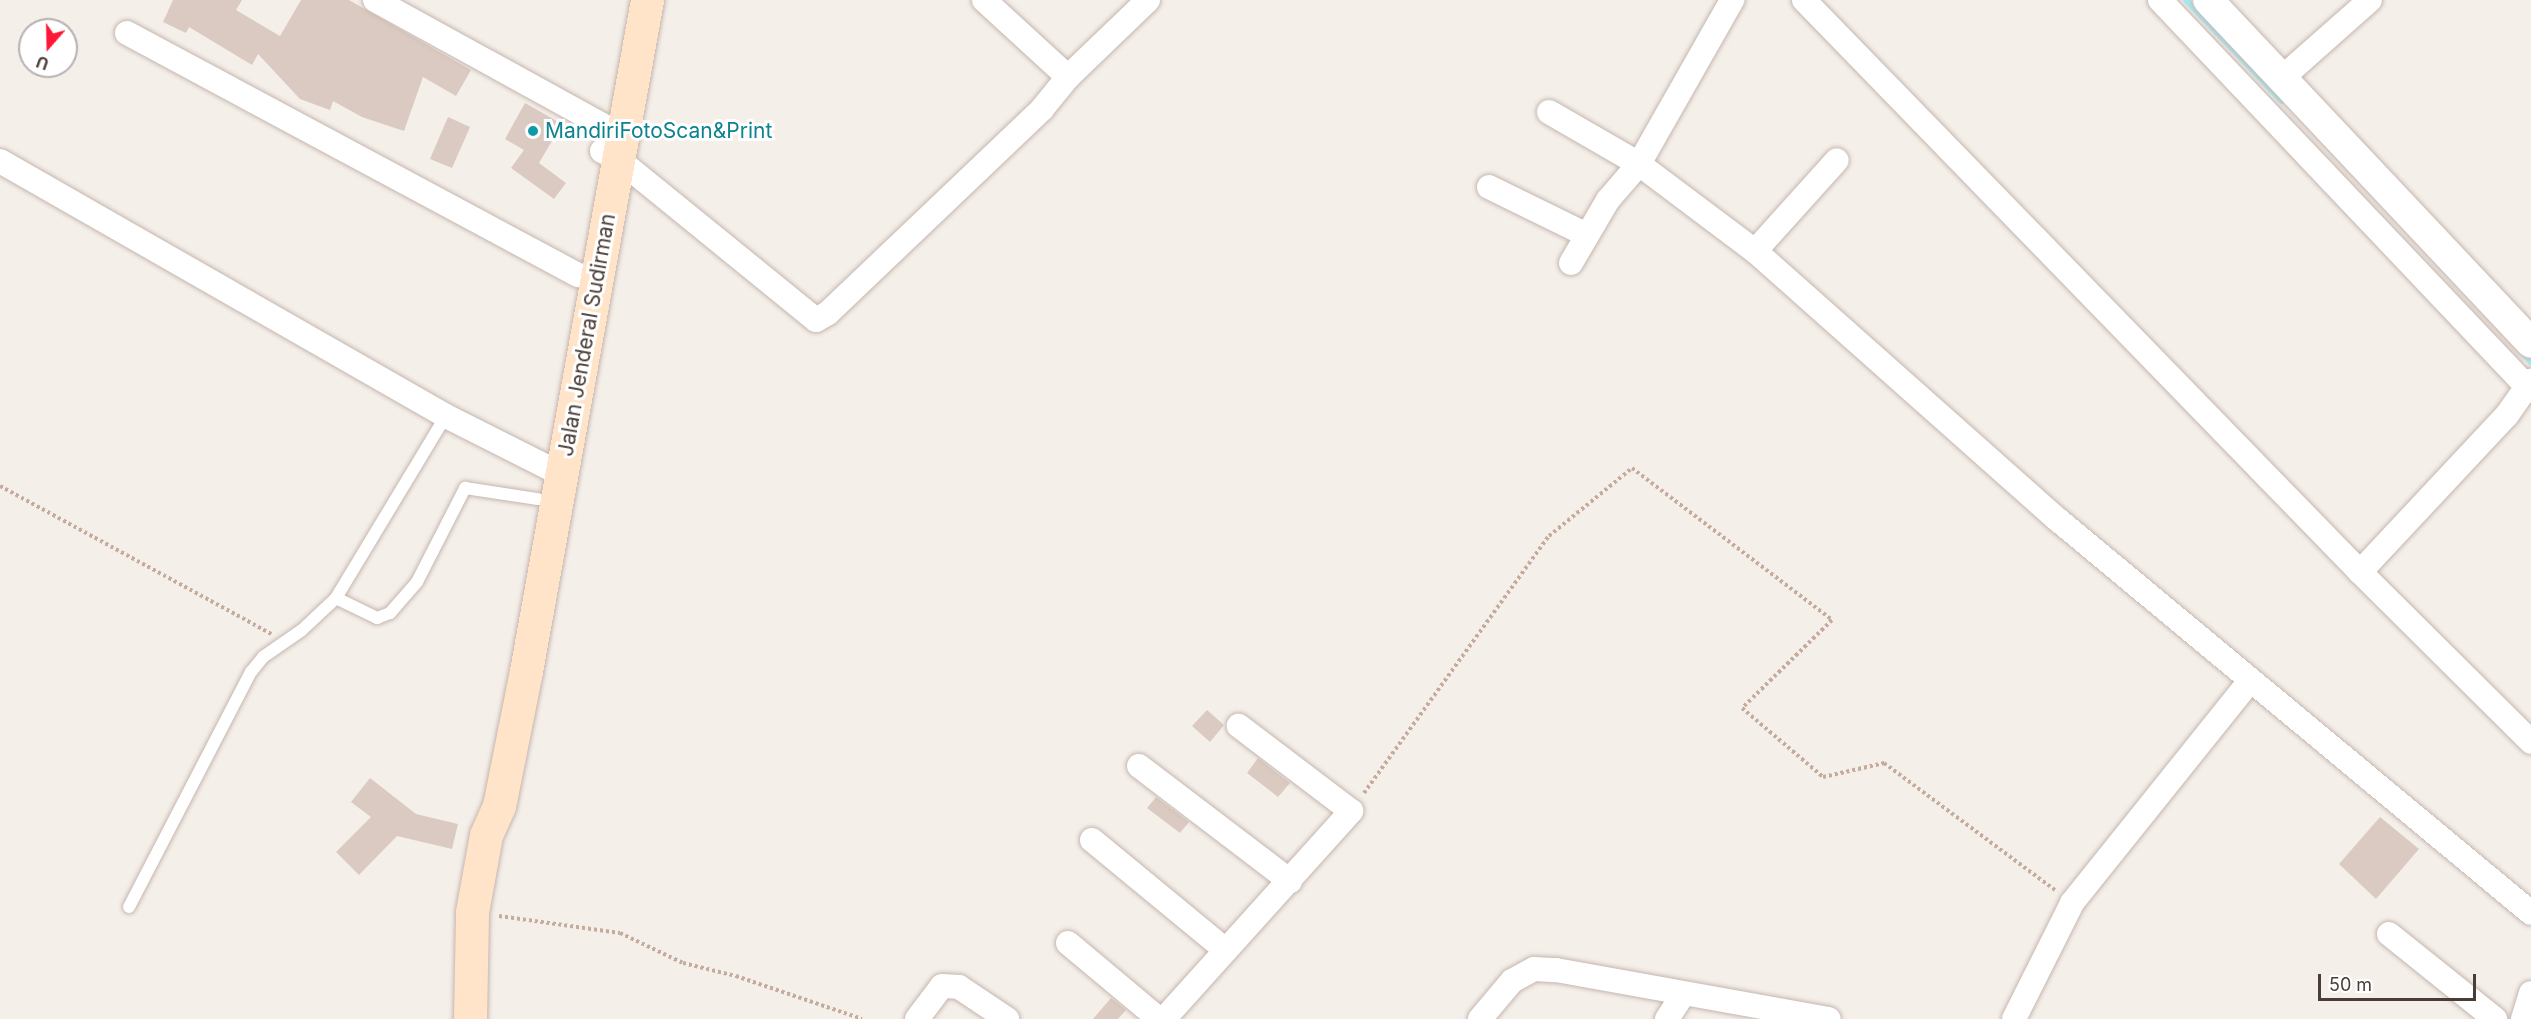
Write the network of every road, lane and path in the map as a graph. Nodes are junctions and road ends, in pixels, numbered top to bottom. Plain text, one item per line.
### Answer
1 (375, 0) edge
2 (625, 0) edge
3 (647, 0) edge
4 (984, 0) edge
5 (1148, 0) edge
6 (1732, 0) edge
7 (1804, 0) edge
8 (2160, 0) edge
9 (2208, 0) edge
10 (2370, 0) edge
11 (127, 33) dead end
12 (1068, 77) junction
13 (2283, 77) junction
14 (1549, 112) dead end
15 (608, 145) junction
16 (1838, 160) dead end
17 (0, 161) edge
18 (1639, 164) junction
19 (1489, 187) dead end
20 (1587, 235) junction
21 (1755, 251) junction
22 (1571, 263) dead end
23 (578, 275) junction
24 (2531, 343) edge
25 (2530, 386) edge
26 (446, 416) junction
27 (548, 480) junction
28 (0, 486) edge
29 (2360, 573) junction
30 (336, 598) junction
31 (280, 644) junction
32 (2249, 682) junction
33 (1239, 726) dead end
34 (2531, 742) edge
35 (1139, 766) dead end
36 (1351, 811) junction
37 (486, 835) junction
38 (1092, 840) dead end
39 (1290, 881) junction
40 (2072, 903) junction
41 (129, 907) dead end
42 (472, 912) junction
43 (2531, 913) edge
44 (2389, 934) dead end
45 (1068, 943) dead end
46 (1224, 949) junction
47 (2531, 993) edge
48 (1683, 994) junction
49 (1760, 1014) edge
50 (470, 1019) edge
51 (862, 1019) edge
52 (917, 1019) edge
53 (1007, 1019) edge
54 (1159, 1019) edge
55 (1164, 1019) edge
56 (1480, 1019) edge
57 (1667, 1019) edge
58 (1828, 1019) edge
59 (2014, 1019) edge
60 (2495, 1019) edge
61 (2523, 1019) edge

1 - 15 street
2 - 15 main road
3 - 15 main road, Jalan Jenderal Sudirman
4 - 12 street
5 - 12 street
6 - 18 street
7 - 29 street
8 - 25 street
9 - 13 street
10 - 13 street
11 - 23 street
12 - 15 street
13 - 24 street
14 - 18 street
15 - 23 main road
15 - 27 main road, Jalan Jenderal Sudirman
16 - 21 street
17 - 26 street
18 - 20 street
18 - 21 street
19 - 20 street
20 - 22 street
21 - 32 street
23 - 27 main road
25 - 29 street
26 - 27 street
26 - 30 lane
27 - 30 lane
27 - 37 main road
27 - 37 main road, Jalan Jenderal Sudirman
28 - 31 path
29 - 34 street
30 - 31 lane
31 - 41 lane
32 - 40 street
32 - 43 street
33 - 36 street
35 - 39 street
36 - 39 street
36 - 40 path
37 - 42 main road
38 - 46 street
39 - 46 street
40 - 59 street
42 - 50 main road
42 - 51 path
44 - 60 street
45 - 54 street
46 - 55 street
47 - 61 street
48 - 49 street
48 - 56 street
48 - 57 street
49 - 58 street
52 - 53 street

